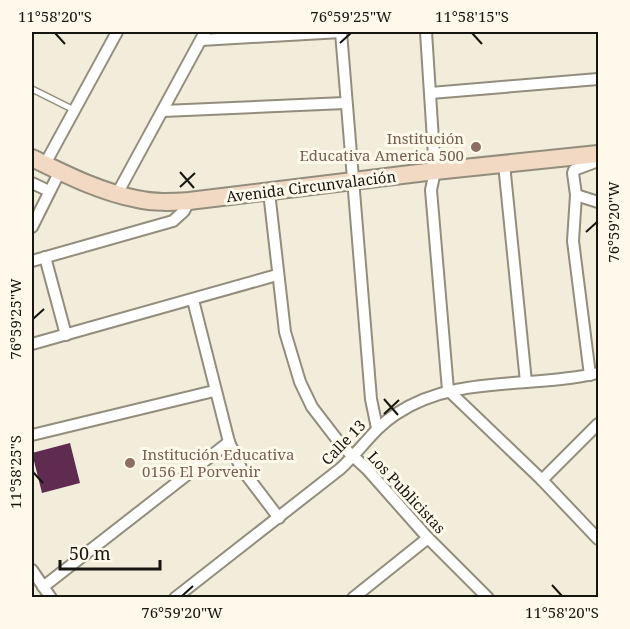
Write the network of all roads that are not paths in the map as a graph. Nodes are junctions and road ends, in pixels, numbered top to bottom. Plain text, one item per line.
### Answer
1 (114, 32) edge
2 (341, 32) edge
3 (426, 32) edge
4 (203, 36) edge
5 (598, 79) edge
6 (32, 89) edge
7 (431, 93) junction
8 (345, 102) junction
9 (75, 110) junction
10 (163, 111) junction
11 (598, 154) edge
12 (598, 161) edge
13 (45, 164) edge
14 (504, 164) junction
15 (435, 171) junction
16 (352, 182) junction
17 (32, 183) edge
18 (49, 191) junction
19 (269, 192) junction
20 (117, 194) junction
21 (576, 195) junction
22 (189, 201) junction
23 (598, 202) edge
24 (32, 227) edge
25 (45, 257) junction
26 (32, 261) edge
27 (278, 275) junction
28 (193, 300) junction
29 (66, 335) junction
30 (32, 344) edge
31 (594, 374) edge
32 (526, 382) junction
33 (448, 390) junction
34 (214, 391) junction
35 (598, 424) edge
36 (377, 428) junction
37 (32, 435) edge
38 (229, 442) junction
39 (354, 457) junction
40 (542, 480) junction
41 (279, 518) junction
42 (597, 533) edge
43 (428, 538) junction
44 (32, 570) edge
45 (43, 587) junction
46 (51, 597) edge
47 (175, 597) edge
48 (353, 597) edge
49 (488, 597) edge

1 - 9 street
2 - 4 street
2 - 8 street
3 - 7 street
4 - 10 street
5 - 7 street
6 - 9 lane
7 - 15 street
8 - 10 street
8 - 16 street
9 - 13 street
10 - 20 street
11 - 14 street, Avenida Circunvalación
12 - 21 street
13 - 18 street
13 - 20 street, Avenida Circunvalación
14 - 15 street, Avenida Circunvalación
14 - 32 street
15 - 16 street, Avenida Circunvalación
15 - 33 street
16 - 19 street, Avenida Circunvalación
16 - 36 street
17 - 18 street
18 - 24 street
19 - 22 street, Avenida Circunvalación
19 - 27 street, Los Publicistas
20 - 22 street, Avenida Circunvalación
21 - 23 street
21 - 31 street
22 - 25 street
25 - 26 street
25 - 29 street
27 - 28 street
27 - 39 street, Los Publicistas
28 - 29 street
28 - 34 street
29 - 30 street
31 - 32 street, Calle 13
32 - 33 street, Calle 13
33 - 36 street, Calle 13
33 - 40 street
34 - 37 street
34 - 38 street
35 - 40 street
36 - 39 street, Calle 13
38 - 41 street
38 - 45 street
39 - 41 street, Calle 13
39 - 43 street, Los Publicistas
40 - 42 street
41 - 47 street, Calle 13
43 - 48 street
43 - 49 street, Los Publicistas
44 - 45 street
45 - 46 street

